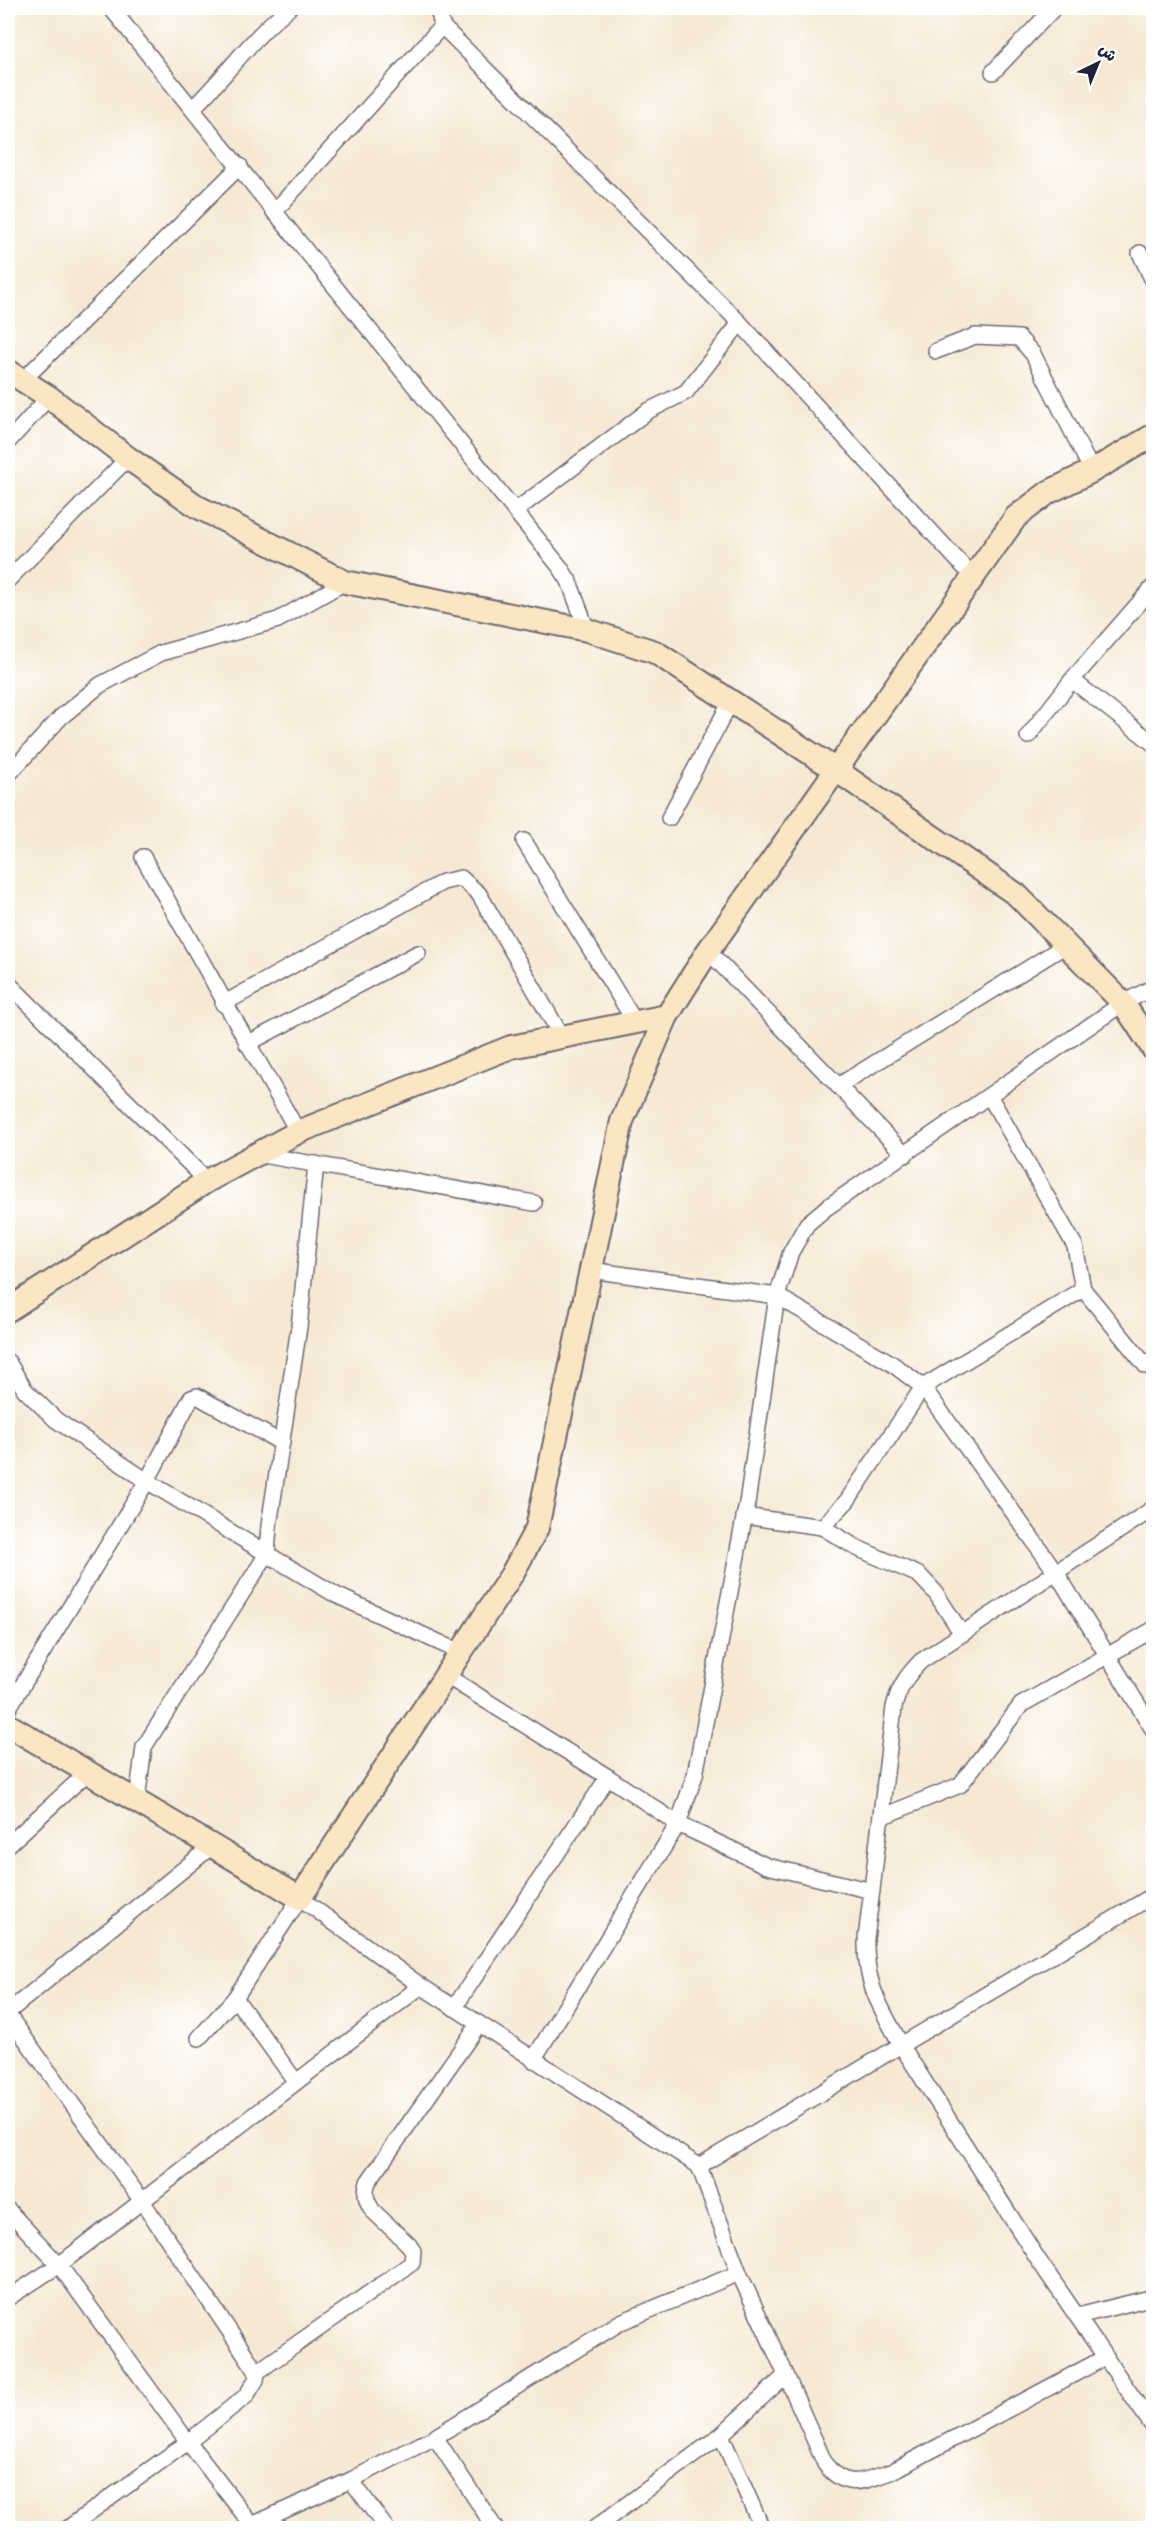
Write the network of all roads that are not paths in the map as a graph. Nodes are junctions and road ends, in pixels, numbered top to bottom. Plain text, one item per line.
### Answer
1 (111, 8) edge
2 (290, 8) edge
3 (438, 8) edge
4 (1054, 8) edge
5 (442, 26) junction
6 (993, 72) dead end
7 (193, 108) junction
8 (240, 166) junction
9 (274, 212) junction
10 (1140, 253) dead end
11 (1154, 283) edge
12 (740, 323) junction
13 (936, 351) dead end
14 (15, 376) edge
15 (49, 397) junction
16 (1154, 435) edge
17 (8, 442) edge
18 (128, 458) junction
19 (1092, 471) junction
20 (515, 511) junction
21 (973, 577) junction
22 (8, 580) edge
23 (345, 582) junction
24 (1154, 586) edge
25 (587, 630) junction
26 (1072, 681) junction
27 (731, 701) junction
28 (1028, 736) dead end
29 (1153, 744) edge
30 (836, 770) junction
31 (8, 775) edge
32 (669, 818) dead end
33 (524, 842) dead end
34 (143, 857) dead end
35 (1066, 945) junction
36 (708, 951) junction
37 (418, 953) dead end
38 (8, 983) edge
39 (1154, 987) edge
40 (1123, 1003) junction
41 (223, 1004) junction
42 (667, 1016) junction
43 (635, 1022) junction
44 (562, 1037) junction
45 (247, 1044) junction
46 (1154, 1050) edge
47 (838, 1086) junction
48 (990, 1097) junction
49 (298, 1132) junction
50 (257, 1154) junction
51 (905, 1155) junction
52 (316, 1164) junction
53 (207, 1181) junction
54 (534, 1203) dead end
55 (590, 1270) junction
56 (1083, 1289) junction
57 (777, 1296) junction
58 (8, 1310) edge
59 (8, 1362) edge
60 (1154, 1368) edge
61 (923, 1387) junction
62 (282, 1443) junction
63 (147, 1481) junction
64 (1154, 1508) edge
65 (744, 1516) junction
66 (822, 1527) junction
67 (267, 1554) junction
68 (1056, 1572) junction
69 (1154, 1629) edge
70 (962, 1634) junction
71 (460, 1652) junction
72 (1106, 1656) junction
73 (445, 1675) junction
74 (8, 1709) edge
75 (8, 1725) edge
76 (1154, 1731) edge
77 (87, 1773) junction
78 (608, 1777) junction
79 (136, 1800) junction
80 (881, 1817) junction
81 (678, 1824) junction
82 (8, 1845) edge
83 (212, 1846) junction
84 (872, 1891) junction
85 (1154, 1894) edge
86 (300, 1898) junction
87 (421, 1986) junction
88 (235, 1998) junction
89 (454, 2008) junction
90 (8, 2013) edge
91 (479, 2024) junction
92 (199, 2038) dead end
93 (901, 2045) junction
94 (533, 2060) junction
95 (296, 2082) junction
96 (699, 2166) junction
97 (142, 2202) junction
98 (8, 2210) edge
99 (60, 2265) junction
100 (738, 2273) junction
101 (1154, 2297) edge
102 (8, 2298) edge
103 (1078, 2316) junction
104 (1106, 2357) junction
105 (257, 2372) junction
106 (786, 2374) junction
107 (1154, 2428) edge
108 (721, 2435) junction
109 (435, 2437) junction
110 (188, 2442) junction
111 (351, 2480) junction
112 (249, 2527) edge
113 (68, 2529) edge
114 (386, 2529) edge
115 (495, 2529) edge
116 (595, 2529) edge
117 (762, 2529) edge

1 - 7 street
2 - 7 street
3 - 5 street
4 - 6 street
5 - 9 street
5 - 12 street
7 - 8 street
8 - 9 street
8 - 14 street
9 - 20 street
10 - 11 street
12 - 20 street
12 - 21 street
13 - 19 street
14 - 15 street
15 - 17 street
15 - 18 street
16 - 19 street
18 - 22 street
18 - 23 street
19 - 21 street
20 - 25 street
21 - 30 street
23 - 25 street
23 - 31 street
24 - 26 street
25 - 27 street
26 - 28 street
26 - 29 street
27 - 30 street
27 - 32 street
30 - 35 street
30 - 36 street
33 - 43 street
34 - 41 street
35 - 40 street
35 - 47 street
36 - 42 street
36 - 47 street
37 - 45 street
38 - 53 street
39 - 40 street
40 - 46 street
40 - 48 street
41 - 44 street
41 - 45 street
42 - 43 street
42 - 55 street
43 - 44 street
44 - 49 street
45 - 49 street
47 - 51 street
48 - 51 street
48 - 56 street
49 - 50 street
50 - 52 street
50 - 53 street
51 - 57 street
52 - 54 street
52 - 62 street
53 - 58 street
55 - 57 street
55 - 71 street
56 - 60 street
56 - 61 street
57 - 61 street
57 - 65 street
59 - 63 street
61 - 66 street
61 - 68 street
62 - 63 street
62 - 67 street
63 - 67 street
63 - 74 street
64 - 68 street
65 - 66 street
65 - 81 street
66 - 70 street
67 - 71 street
67 - 79 street
68 - 70 street
68 - 72 street
69 - 72 street
70 - 80 street
71 - 73 street
72 - 76 street
72 - 80 street
73 - 78 street
73 - 86 street
75 - 77 street
77 - 79 street
77 - 82 street
78 - 81 street
78 - 89 street
79 - 83 street
80 - 84 street
81 - 84 street
81 - 94 street
83 - 86 street
83 - 90 street
84 - 93 street
85 - 93 street
86 - 87 street
86 - 88 street
87 - 89 street
87 - 95 street
88 - 92 street
88 - 95 street
89 - 91 street
90 - 97 street
91 - 94 street
91 - 105 street
93 - 96 street
93 - 103 street
94 - 96 street
95 - 97 street
96 - 100 street
97 - 99 street
97 - 105 street
98 - 99 street
99 - 102 street
99 - 110 street
100 - 106 street
100 - 109 street
101 - 103 street
103 - 104 street
104 - 106 street
104 - 107 street
105 - 110 street
106 - 108 street
108 - 116 street
108 - 117 street
109 - 111 street
109 - 115 street
110 - 112 street
110 - 113 street
111 - 112 street
111 - 114 street

